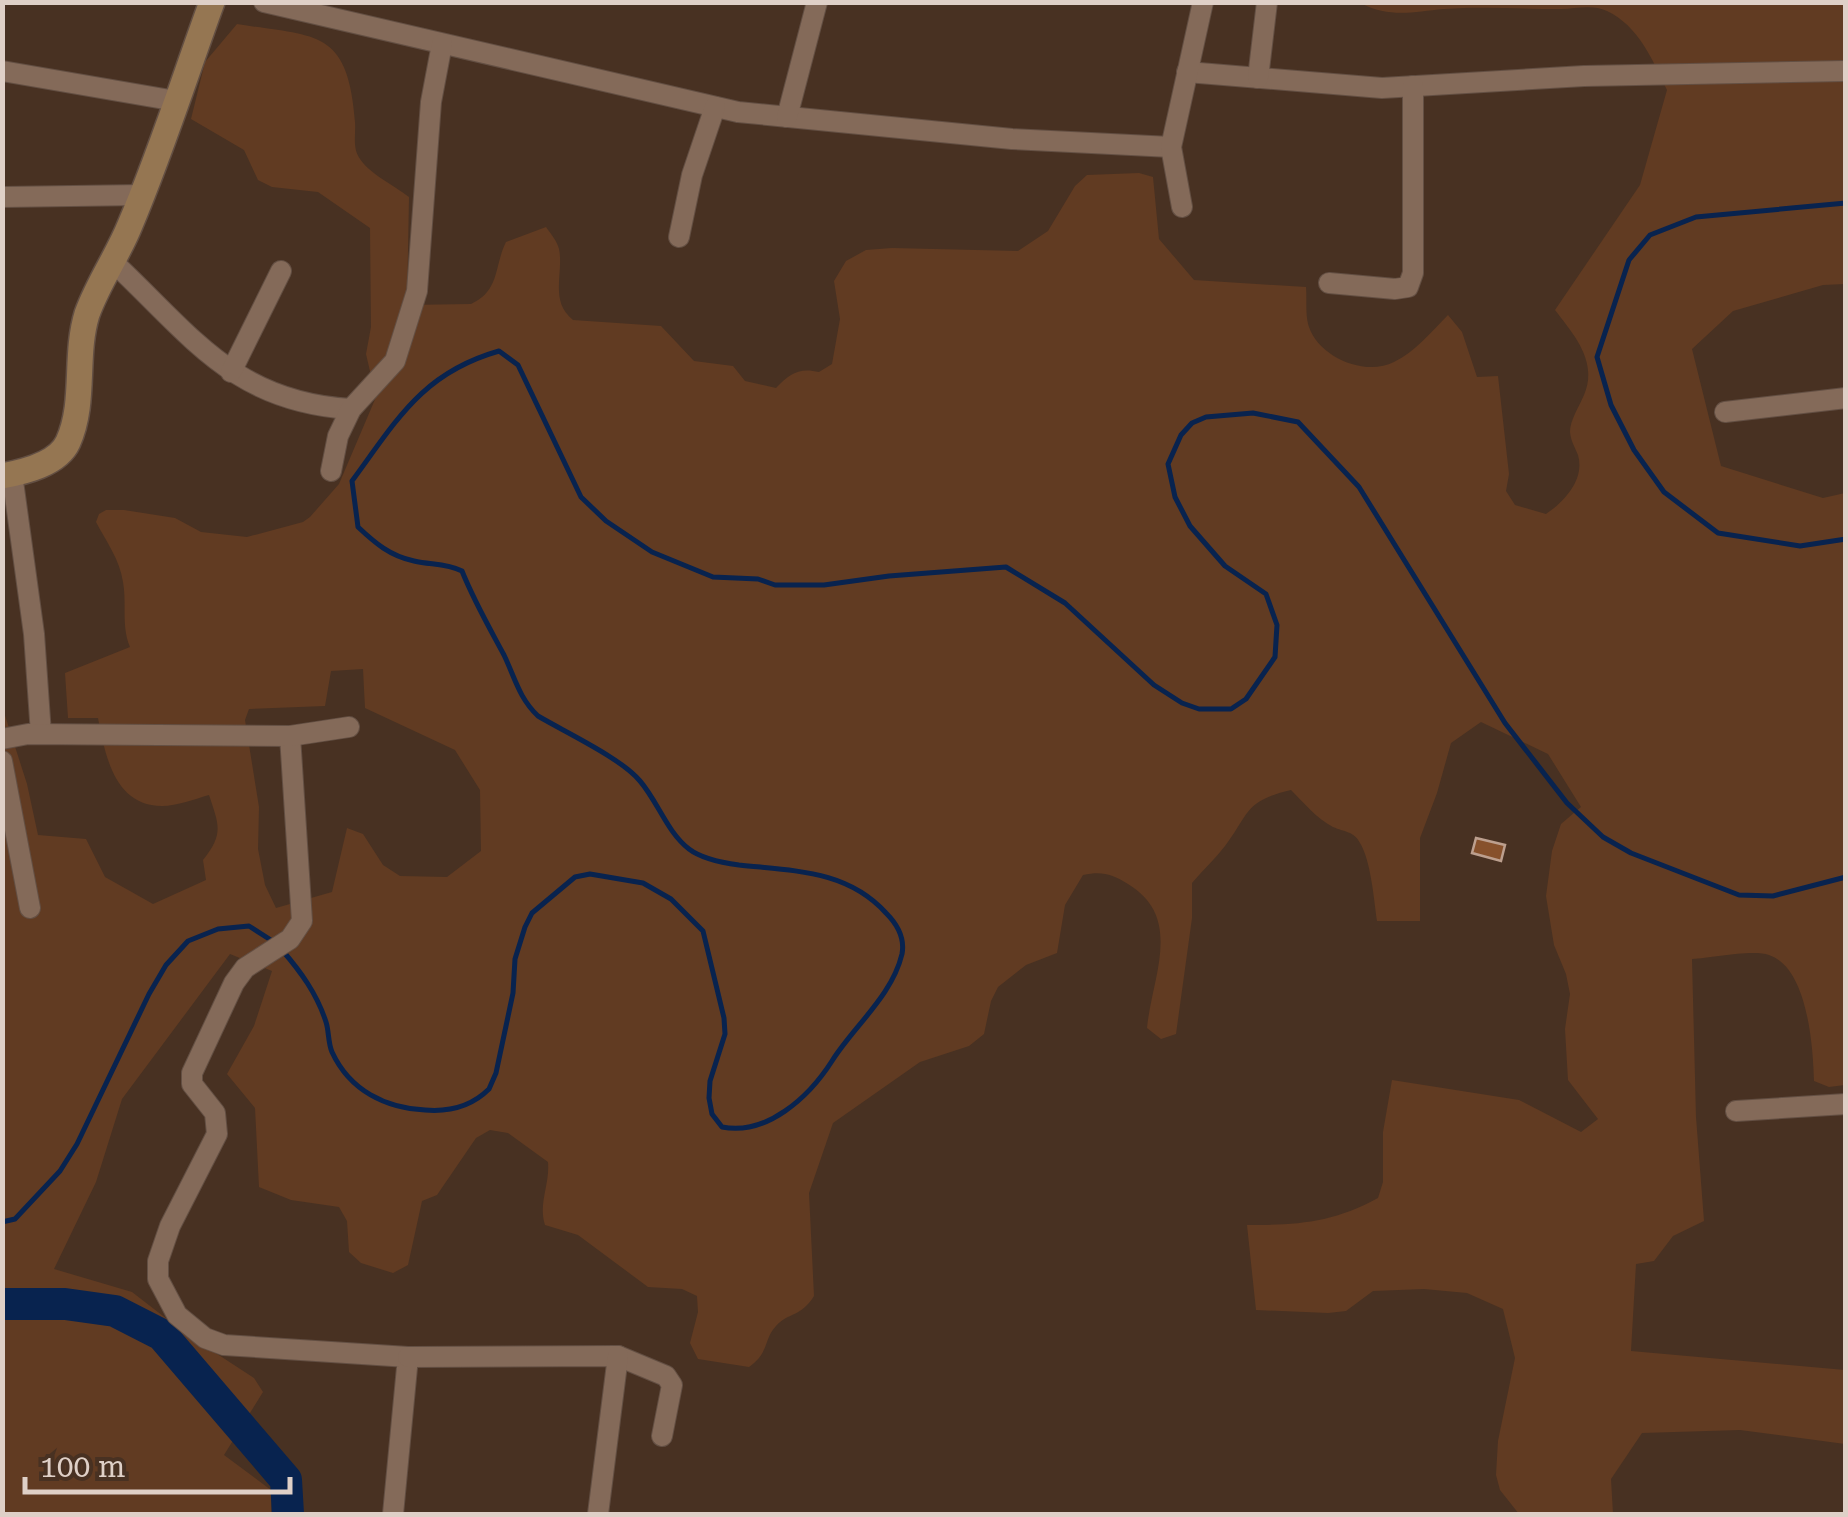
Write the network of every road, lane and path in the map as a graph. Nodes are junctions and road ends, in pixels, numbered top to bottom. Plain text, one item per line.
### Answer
1 (212, 2) edge
2 (264, 2) edge
3 (817, 2) edge
4 (1203, 2) edge
5 (1268, 2) edge
6 (442, 44) junction
7 (2, 71) edge
8 (1846, 71) edge
9 (1187, 72) junction
10 (1258, 78) junction
11 (1412, 86) junction
12 (176, 101) junction
13 (715, 107) junction
14 (787, 117) junction
15 (1171, 147) junction
16 (142, 195) junction
17 (2, 196) edge
18 (1182, 207) dead end
19 (680, 237) dead end
20 (113, 262) junction
21 (281, 271) dead end
22 (1329, 283) dead end
23 (232, 372) junction
24 (1846, 398) edge
25 (351, 409) junction
26 (1725, 412) dead end
27 (330, 472) dead end
28 (7, 475) edge
29 (349, 728) dead end
30 (42, 734) junction
31 (290, 736) junction
32 (2, 738) edge
33 (2, 761) edge
34 (30, 908) dead end
35 (1846, 1104) edge
36 (1736, 1111) dead end
37 (618, 1356) junction
38 (408, 1358) junction
39 (662, 1436) dead end
40 (393, 1514) edge
41 (598, 1514) edge

1 - 12 main road
2 - 6 street
3 - 14 street
4 - 9 street
5 - 10 street
6 - 13 street
6 - 25 street
7 - 12 street
8 - 11 street
9 - 10 street
9 - 15 street
10 - 11 street
11 - 22 street
12 - 16 main road
13 - 14 street
13 - 19 street
14 - 15 street
15 - 18 street
16 - 17 street
16 - 20 main road
20 - 23 street
20 - 28 main road
21 - 23 street
23 - 25 street
24 - 26 street
25 - 27 street
28 - 30 street
29 - 31 street
30 - 31 street
30 - 32 street
31 - 38 street
33 - 34 street
35 - 36 street
37 - 38 street
37 - 39 street
37 - 41 street
38 - 40 street

